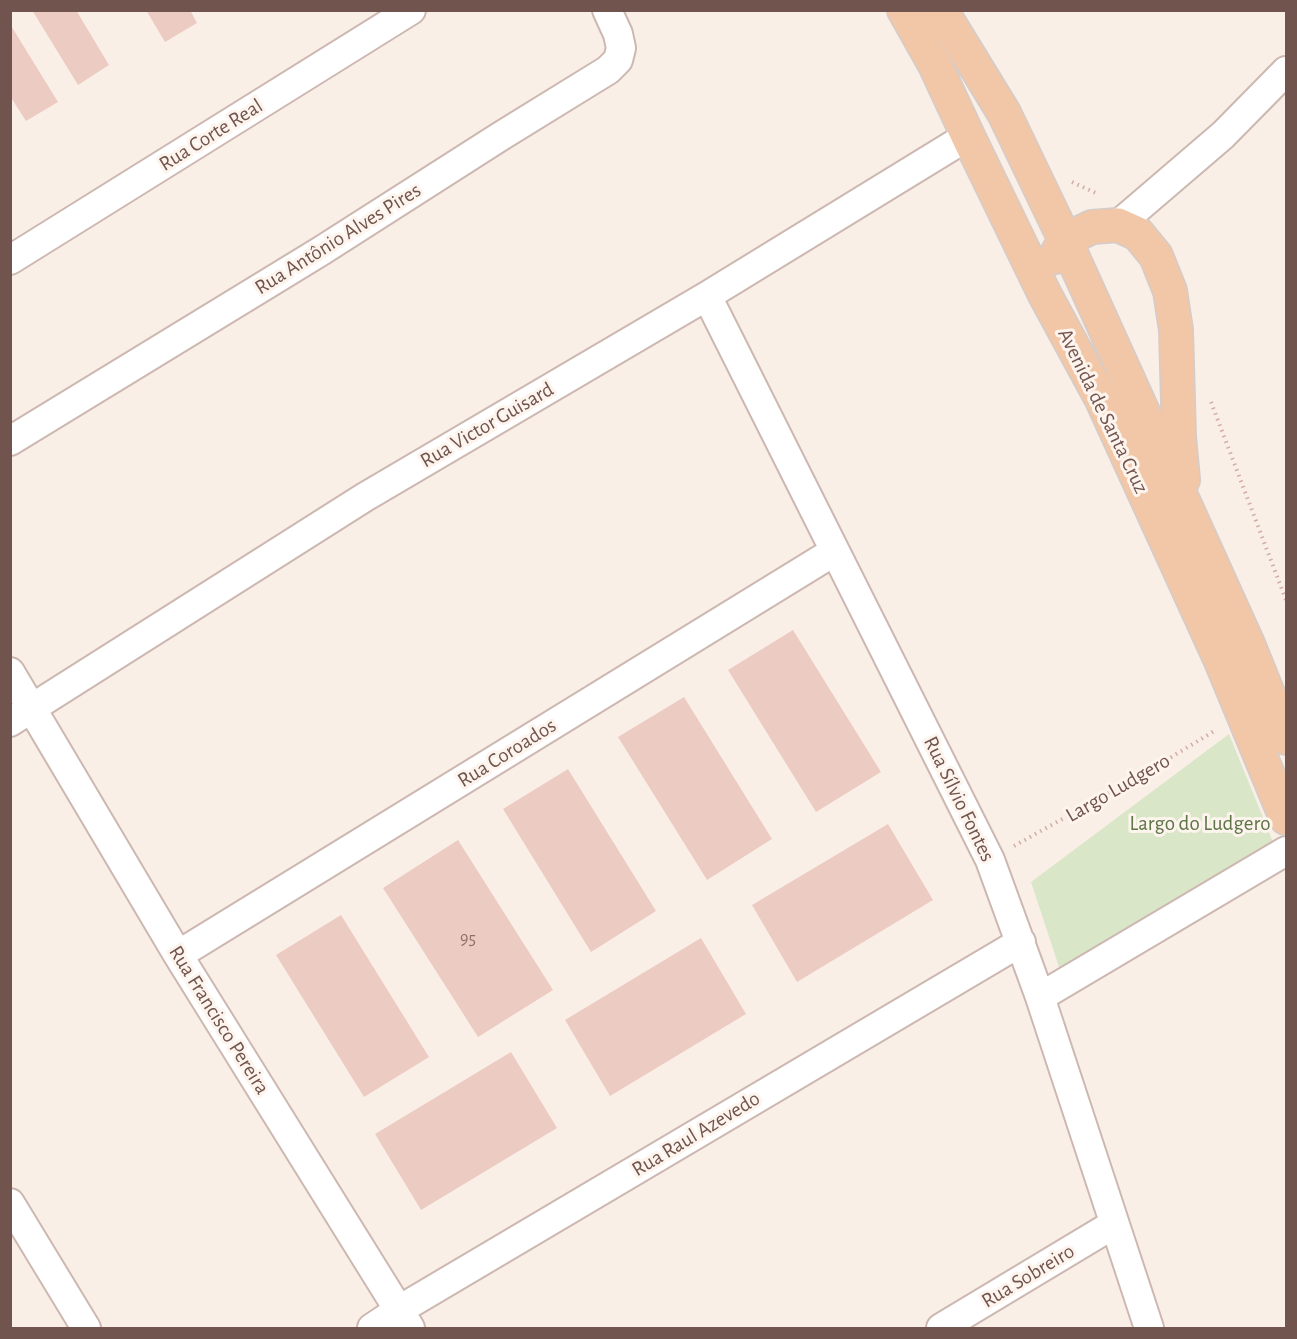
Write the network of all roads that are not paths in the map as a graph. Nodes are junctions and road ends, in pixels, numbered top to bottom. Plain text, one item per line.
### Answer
1 (411, 10) edge
2 (607, 10) edge
3 (904, 10) edge
4 (941, 10) edge
5 (1287, 71) edge
6 (968, 136) junction
7 (1118, 225) junction
8 (1065, 240) junction
9 (10, 260) edge
10 (1046, 295) junction
11 (707, 296) junction
12 (10, 441) edge
13 (1193, 523) junction
14 (836, 551) junction
15 (10, 672) edge
16 (22, 715) edge
17 (1287, 738) edge
18 (1287, 818) edge
19 (1287, 851) edge
20 (1021, 942) junction
21 (178, 955) junction
22 (1040, 997) junction
23 (10, 1203) edge
24 (1114, 1224) junction
25 (405, 1319) edge
26 (86, 1329) edge
27 (372, 1329) edge
28 (941, 1329) edge
29 (1149, 1329) edge

1 - 9 street, Rua Corte Real
2 - 12 street, Rua Antônio Alves Pires
3 - 6 main road, Avenida de Santa Cruz
4 - 8 main road, Avenida de Santa Cruz
5 - 7 street
6 - 10 main road, Avenida de Santa Cruz
6 - 11 street, Rua Victor Guisard
7 - 8 main road
7 - 13 main road
8 - 10 main road
8 - 13 main road, Avenida de Santa Cruz
10 - 18 main road, Avenida de Santa Cruz
11 - 14 street, Rua Sílvio Fontes
11 - 16 street, Rua Victor Guisard
13 - 17 main road, Avenida de Santa Cruz
14 - 20 street, Rua Sílvio Fontes
14 - 21 street, Rua Coroados
15 - 16 street, Rua Francisco Pereira
16 - 21 street, Rua Francisco Pereira
19 - 22 street
20 - 22 street, Rua Sílvio Fontes
20 - 25 street, Rua Raul Azevedo
21 - 25 street, Rua Francisco Pereira
22 - 24 street, Rua Sílvio Fontes
23 - 26 street
24 - 28 street, Rua Sobreiro
24 - 29 street, Rua Sílvio Fontes
25 - 27 street, Rua Raul Azevedo

